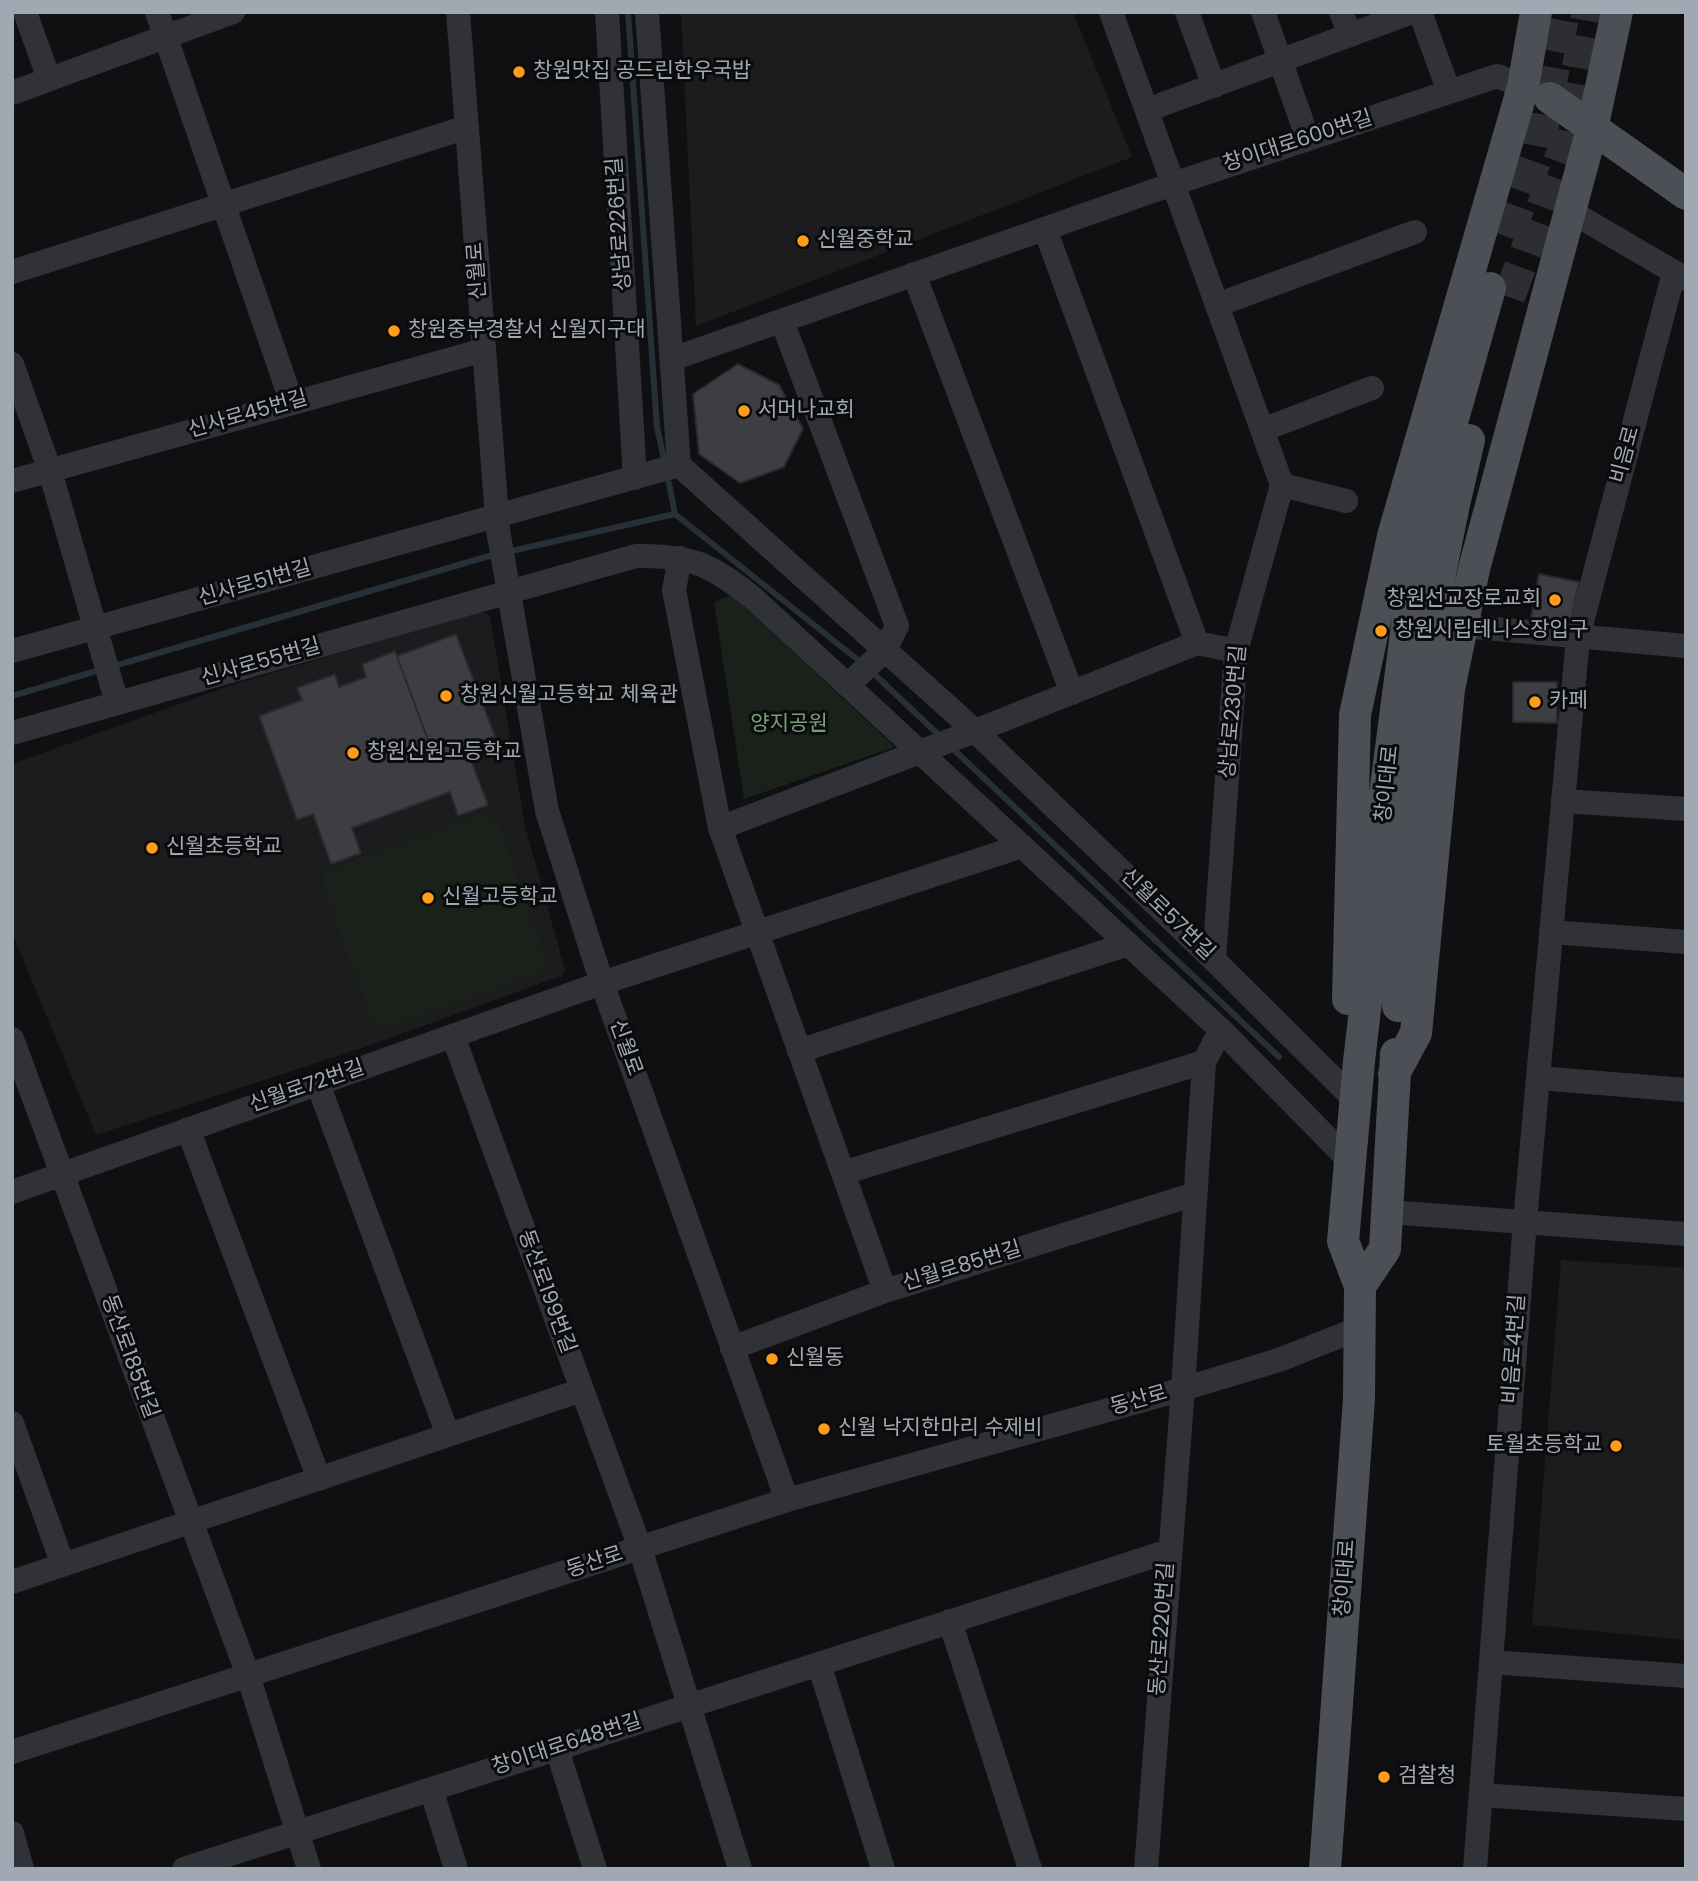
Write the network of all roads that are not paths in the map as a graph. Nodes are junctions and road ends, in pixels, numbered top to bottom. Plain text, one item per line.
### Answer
1 (25, 12) edge
2 (157, 12) edge
3 (233, 12) edge
4 (458, 12) edge
5 (607, 12) edge
6 (647, 12) edge
7 (1111, 12) edge
8 (1187, 12) edge
9 (1263, 12) edge
10 (1341, 12) edge
11 (1412, 12) edge
12 (1420, 12) edge
13 (1536, 12) edge
14 (1617, 12) edge
15 (1350, 36) junction
16 (165, 37) junction
17 (1280, 61) junction
18 (49, 79) junction
19 (1213, 86) junction
20 (1449, 92) junction
21 (1537, 92) junction
22 (12, 93) edge
23 (1147, 110) junction
24 (467, 127) junction
25 (1592, 129) junction
26 (1308, 139) junction
27 (1173, 184) junction
28 (1686, 194) edge
29 (224, 206) junction
30 (1570, 211) junction
31 (1045, 229) junction
32 (1415, 232) dead end
33 (12, 272) edge
34 (914, 274) junction
35 (1680, 276) edge
36 (1217, 304) junction
37 (782, 321) junction
38 (484, 349) junction
39 (671, 359) junction
40 (12, 364) edge
41 (1372, 388) dead end
42 (292, 403) junction
43 (1262, 430) junction
44 (678, 466) junction
45 (50, 471) junction
46 (644, 476) junction
47 (12, 481) edge
48 (1282, 485) junction
49 (1346, 501) dead end
50 (498, 523) junction
51 (680, 558) junction
52 (510, 588) junction
53 (1462, 626) junction
54 (97, 633) junction
55 (1578, 637) junction
56 (1197, 643) junction
57 (1686, 646) edge
58 (12, 651) edge
59 (1236, 651) junction
60 (881, 654) junction
61 (851, 682) junction
62 (1072, 693) junction
63 (116, 700) junction
64 (12, 733) edge
65 (967, 734) junction
66 (926, 750) junction
67 (1563, 802) junction
68 (1686, 809) edge
69 (720, 828) junction
70 (1023, 846) junction
71 (1552, 932) junction
72 (757, 933) junction
73 (1686, 942) edge
74 (1128, 944) junction
75 (1214, 960) junction
76 (602, 983) junction
77 (1221, 1030) junction
78 (453, 1036) junction
79 (12, 1039) edge
80 (799, 1051) junction
81 (1359, 1061) junction
82 (1205, 1062) junction
83 (1394, 1074) junction
84 (1538, 1078) junction
85 (318, 1084) junction
86 (1686, 1090) edge
87 (1357, 1102) junction
88 (188, 1129) junction
89 (1351, 1162) junction
90 (843, 1173) junction
91 (62, 1174) junction
92 (12, 1192) edge
93 (1195, 1194) junction
94 (1388, 1212) junction
95 (1525, 1222) junction
96 (1686, 1234) edge
97 (1360, 1286) junction
98 (885, 1292) junction
99 (1360, 1328) junction
100 (732, 1348) junction
101 (1183, 1389) junction
102 (582, 1390) junction
103 (12, 1423) edge
104 (447, 1435) junction
105 (319, 1479) junction
106 (787, 1500) junction
107 (190, 1522) junction
108 (640, 1548) junction
109 (1169, 1551) junction
110 (64, 1565) junction
111 (12, 1582) edge
112 (950, 1621) junction
113 (1491, 1662) junction
114 (819, 1664) junction
115 (247, 1675) junction
116 (1686, 1676) edge
117 (690, 1706) junction
118 (557, 1749) junction
119 (12, 1752) edge
120 (431, 1789) junction
121 (1481, 1795) junction
122 (1686, 1809) edge
123 (297, 1832) junction
124 (12, 1833) edge
125 (22, 1869) edge
126 (184, 1869) edge
127 (309, 1869) edge
128 (456, 1869) edge
129 (595, 1869) edge
130 (740, 1869) edge
131 (883, 1869) edge
132 (1030, 1869) edge
133 (1146, 1869) edge
134 (1325, 1869) edge
135 (1475, 1869) edge

1 - 18 street
2 - 16 street
3 - 16 street
4 - 24 street, 신월로
5 - 46 street, 상남로226번길
6 - 39 street
7 - 23 street
8 - 19 street
9 - 17 street
10 - 15 street
11 - 15 street
12 - 20 street
13 - 21 main road
14 - 25 main road
15 - 17 street
16 - 18 street
16 - 29 street
17 - 19 street
17 - 26 street
18 - 22 street
19 - 23 street
20 - 21 street, 창이대로600번길
20 - 26 street, 창이대로600번길
21 - 25 main road
21 - 81 main road
23 - 27 street
24 - 29 street
24 - 38 street, 신월로
25 - 28 main road
25 - 30 main road
26 - 27 street, 창이대로600번길
27 - 31 street, 창이대로600번길
27 - 36 street
29 - 33 street
29 - 42 street
30 - 35 street
30 - 53 main road
31 - 34 street, 창이대로600번길
31 - 56 street
32 - 36 street
34 - 37 street, 창이대로600번길
34 - 62 street
35 - 55 street, 비음로
36 - 43 street
37 - 39 street, 창이대로600번길
37 - 60 street
38 - 42 street, 신사로45번길
38 - 50 street, 신월로
39 - 44 street
40 - 45 street
41 - 43 street
42 - 45 street, 신사로45번길
43 - 48 street
44 - 46 street
44 - 60 street, 신월로57번길
45 - 47 street, 신사로45번길
45 - 54 street
46 - 50 street
48 - 49 street
48 - 59 street, 상남로230번길
50 - 52 street, 신월로
50 - 54 street, 신사로51번길
51 - 52 street, 신사로55번길
51 - 61 street, 신사로55번길
51 - 69 street
52 - 63 street, 신사로55번길
52 - 76 street, 신월로
53 - 55 street
53 - 83 main road
54 - 58 street, 신사로51번길
54 - 63 street
55 - 57 street
55 - 67 street, 비음로4번길
56 - 59 street
56 - 62 street
59 - 75 street, 상남로230번길
60 - 61 street
60 - 65 street, 신월로57번길
61 - 66 street, 신사로55번길
62 - 65 street
63 - 64 street, 신사로55번길
65 - 66 street
65 - 75 street, 신월로57번길
66 - 69 street
66 - 70 street, 신사로55번길
67 - 68 street
67 - 71 street, 비음로4번길
69 - 72 street
70 - 72 street, 신월로72번길
70 - 74 street, 신사로55번길
71 - 73 street
71 - 84 street, 비음로4번길
72 - 76 street, 신월로72번길
72 - 80 street
74 - 77 street, 신사로55번길
74 - 80 street
75 - 87 street, 신월로57번길
76 - 78 street, 신월로72번길
76 - 100 street, 신월로
77 - 82 street, 동산로
77 - 89 street, 신사로55번길
78 - 85 street, 신월로72번길
78 - 102 street, 동산로199번길
79 - 91 street, 동산로185번길
80 - 90 street
81 - 83 main road, 창이대로
81 - 87 main road, 창이대로
82 - 90 street
82 - 93 street, 동산로
83 - 94 main road, 창이대로
84 - 86 street
84 - 95 street, 비음로4번길
85 - 88 street, 신월로72번길
85 - 104 street
87 - 89 main road, 창이대로
88 - 91 street, 신월로72번길
88 - 105 street
89 - 97 main road, 창이대로
90 - 98 street
91 - 92 street, 신월로72번길
91 - 107 street, 동산로185번길
93 - 98 street, 신월로85번길
93 - 101 street, 동산로
94 - 95 street
94 - 97 main road, 창이대로
95 - 96 street
95 - 113 street, 비음로4번길
97 - 99 main road, 창이대로
98 - 100 street, 신월로85번길
99 - 101 street, 동산로
99 - 134 main road, 창이대로
100 - 106 street, 신월로
101 - 106 street, 동산로
101 - 109 street, 동산로220번길
102 - 104 street
102 - 108 street, 동산로199번길
103 - 110 street
104 - 105 street
105 - 107 street
106 - 108 street, 동산로
107 - 110 street
107 - 115 street, 동산로185번길
108 - 115 street, 동산로
108 - 117 street, 동산로199번길
109 - 112 street, 창이대로648번길
109 - 133 street, 동산로220번길
110 - 111 street
112 - 114 street, 창이대로648번길
112 - 132 street
113 - 116 street
113 - 121 street, 비음로4번길
114 - 117 street, 창이대로648번길
114 - 131 street
115 - 119 street, 동산로
115 - 123 street, 동산로185번길
117 - 118 street, 창이대로648번길
117 - 130 street, 동산로199번길
118 - 120 street, 창이대로648번길
118 - 129 street
120 - 123 street, 창이대로648번길
120 - 128 street
121 - 122 street
121 - 135 street, 비음로4번길
123 - 126 street, 창이대로648번길
123 - 127 street, 동산로185번길
124 - 125 street

